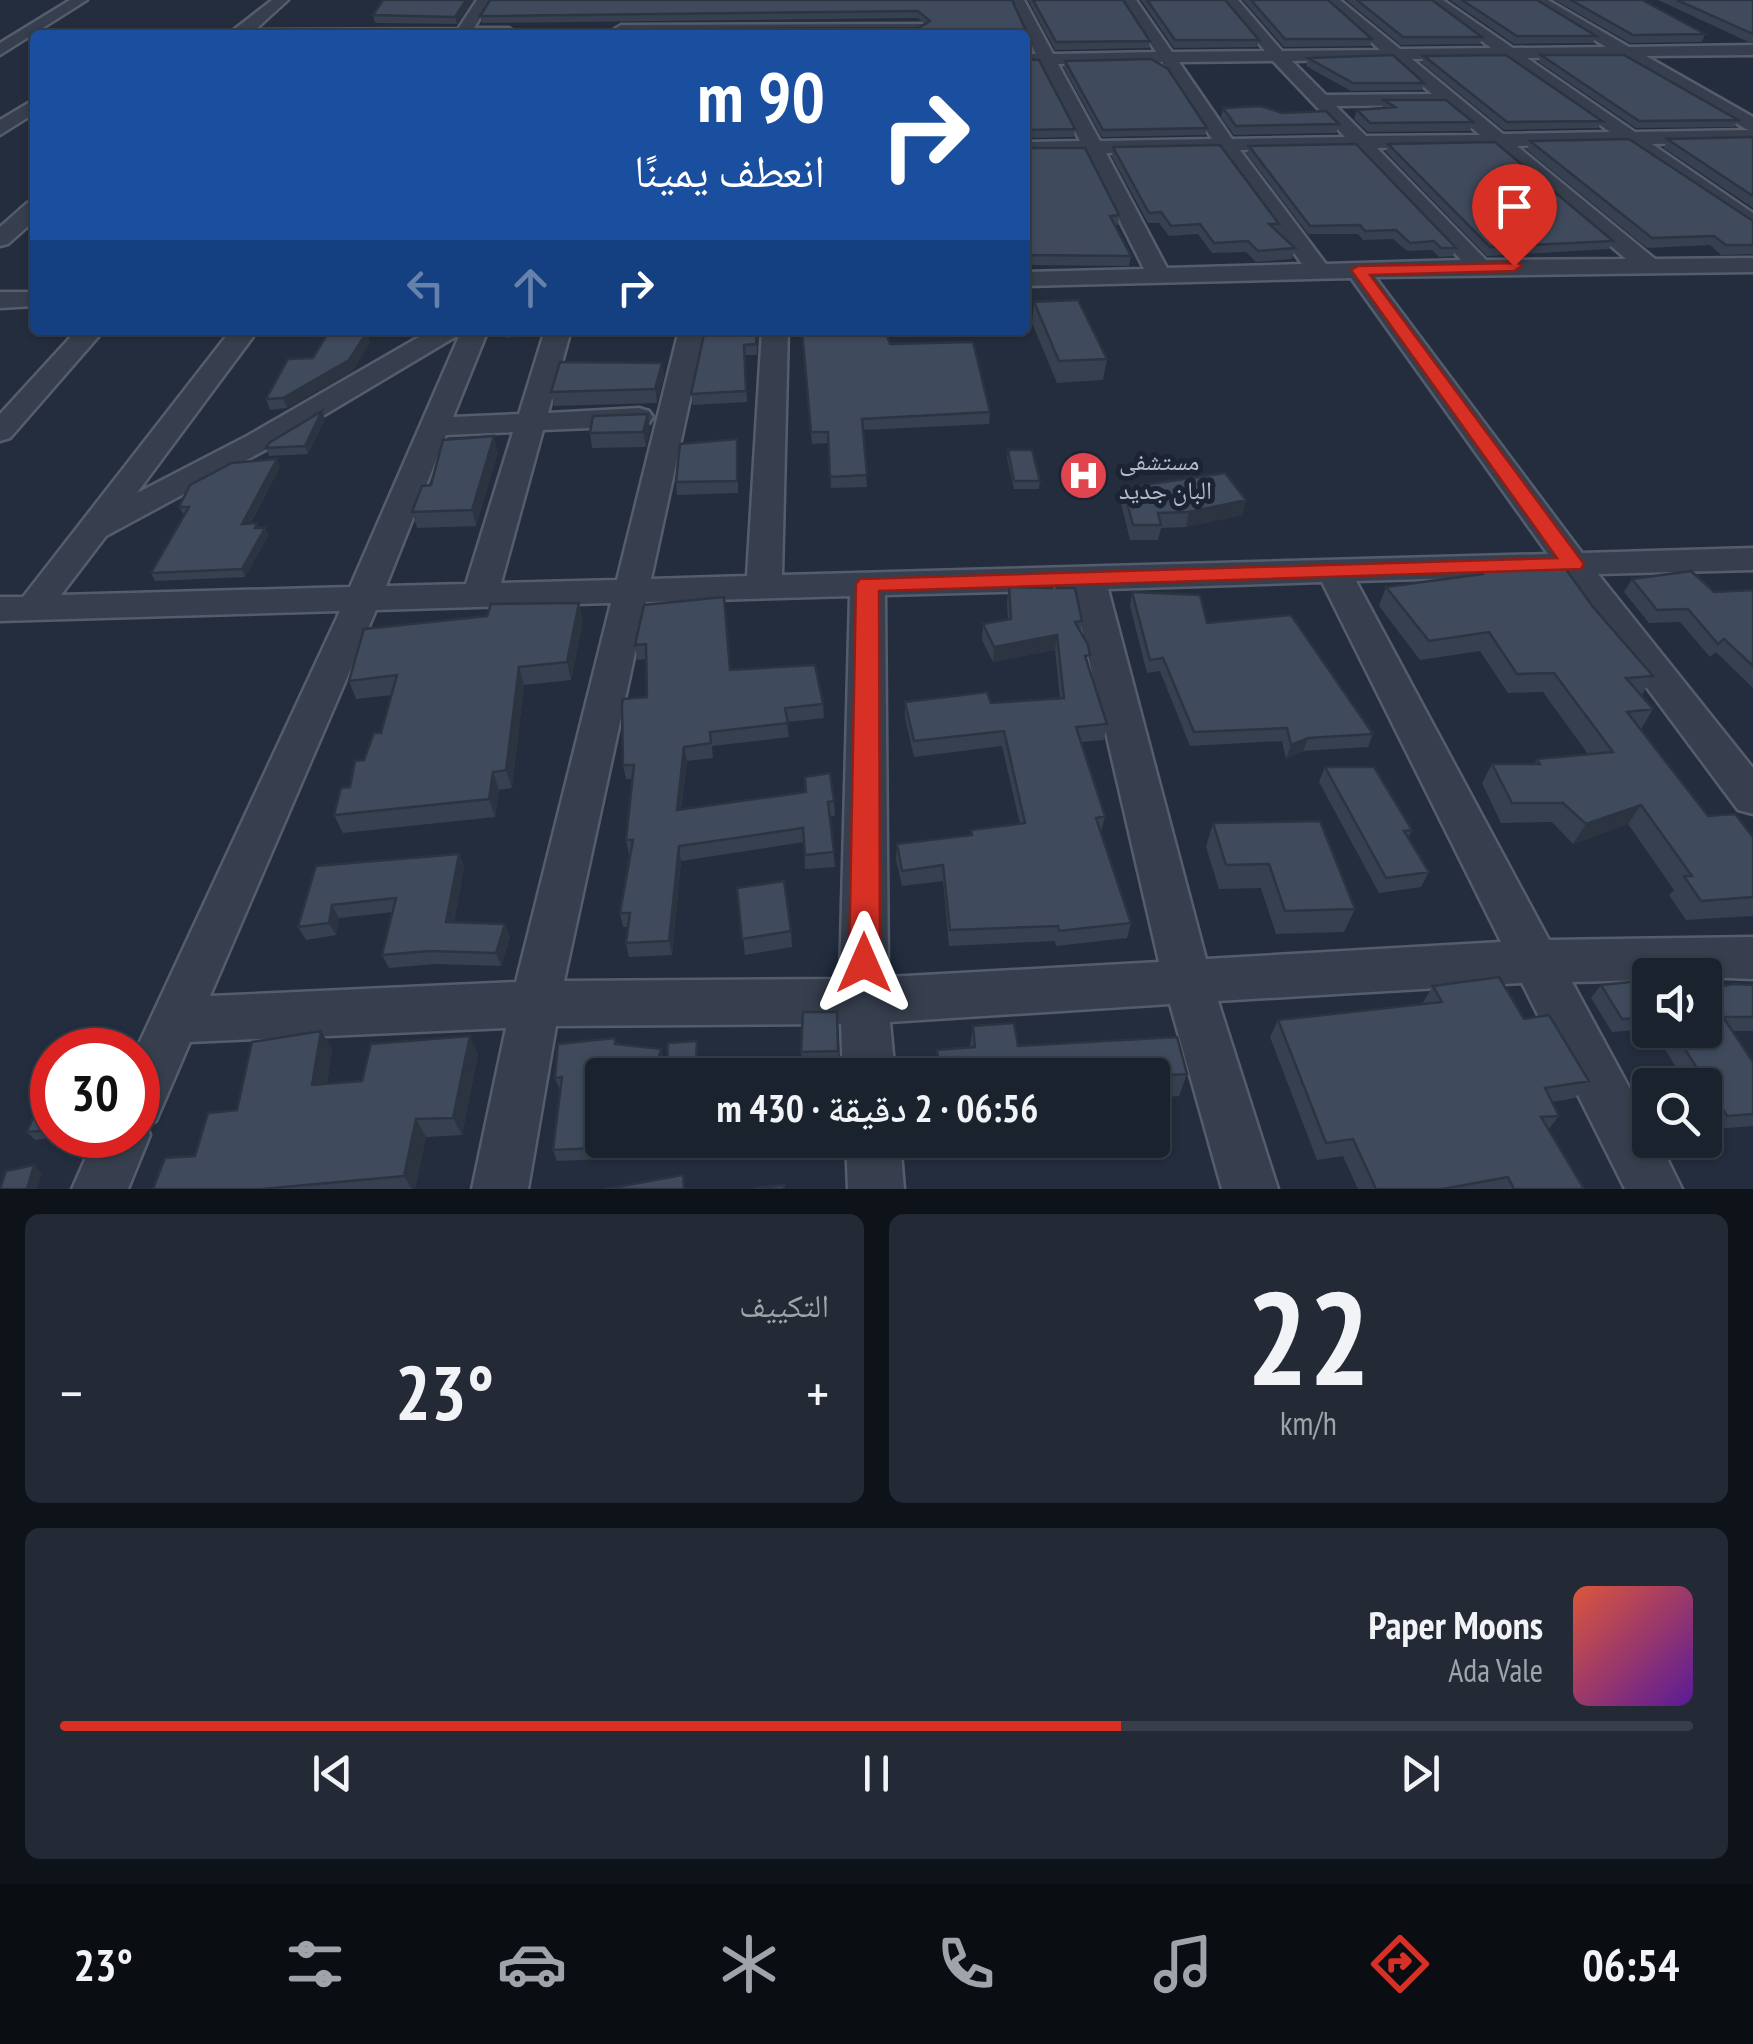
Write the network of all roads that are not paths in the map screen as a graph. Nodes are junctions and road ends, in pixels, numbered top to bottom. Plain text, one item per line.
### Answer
1 (80, 0) edge
2 (282, 0) edge
3 (484, 0) edge
4 (1017, 0) edge
5 (1128, 0) edge
6 (1230, 0) edge
7 (1332, 0) edge
8 (1433, 0) edge
9 (1536, 0) edge
10 (918, 25) edge
11 (693, 26) edge
12 (39, 30) edge
13 (243, 30) edge
14 (465, 30) edge
15 (613, 30) edge
16 (782, 30) edge
17 (823, 30) edge
18 (1026, 30) edge
19 (1706, 34) edge
20 (28, 38) edge
21 (0, 39) edge
22 (0, 50) edge
23 (1628, 51) junction
24 (1508, 53) junction
25 (1749, 53) edge
26 (1393, 54) junction
27 (1278, 56) junction
28 (1166, 58) junction
29 (1035, 59) edge
30 (1448, 98) junction
31 (1322, 101) junction
32 (22, 112) edge
33 (1753, 125) edge
34 (0, 129) edge
35 (1753, 136) edge
36 (1634, 138) junction
37 (1499, 139) junction
38 (1362, 142) junction
39 (1226, 145) junction
40 (1091, 147) junction
41 (1030, 148) edge
42 (1753, 223) edge
43 (1753, 265) edge
44 (1480, 266) junction
45 (1649, 266) junction
46 (1358, 270) junction
47 (1320, 272) junction
48 (1160, 276) junction
49 (1030, 279) edge
50 (30, 298) edge
51 (0, 300) edge
52 (87, 335) edge
53 (241, 335) edge
54 (441, 335) edge
55 (472, 335) edge
56 (556, 335) edge
57 (691, 335) edge
58 (775, 335) edge
59 (672, 415) junction
60 (530, 423) junction
61 (435, 426) junction
62 (0, 432) edge
63 (93, 529) junction
64 (1753, 559) edge
65 (1573, 564) junction
66 (1333, 571) junction
67 (1088, 578) junction
68 (868, 584) junction
69 (764, 588) junction
70 (630, 591) junction
71 (480, 596) junction
72 (363, 599) junction
73 (17, 609) edge
74 (1753, 798) edge
75 (1753, 958) edge
76 (1533, 962) junction
77 (1188, 982) junction
78 (864, 1001) junction
79 (535, 1004) junction
80 (174, 1020) junction
81 (160, 1052) edge
82 (868, 1058) edge
83 (114, 1158) edge
84 (874, 1158) edge
85 (100, 1189) edge
86 (500, 1189) edge
87 (876, 1189) edge
88 (1250, 1189) edge
89 (1654, 1189) edge

1 - 12 street
2 - 13 street
3 - 14 street
4 - 18 street
5 - 28 street
6 - 27 street
7 - 26 street
8 - 24 street
9 - 23 street
10 - 17 street
11 - 15 street
11 - 16 street
19 - 25 street
20 - 21 street
20 - 22 street
23 - 24 street
23 - 25 street
23 - 33 street
24 - 26 street
24 - 36 street
26 - 27 street
26 - 30 street
27 - 28 street
27 - 31 street
28 - 29 street
28 - 39 street
29 - 40 street
30 - 31 street
30 - 37 street
31 - 38 street
32 - 34 street
35 - 36 street
36 - 37 street
36 - 42 street
37 - 38 street
37 - 45 street
38 - 39 street
38 - 44 street
39 - 40 street
39 - 47 street
40 - 41 street
40 - 48 street
43 - 45 street
44 - 45 street
44 - 46 street
46 - 47 street
46 - 65 street
47 - 48 street
48 - 49 street
50 - 51 street
52 - 62 street
53 - 63 street
54 - 63 street
55 - 61 street
56 - 60 street
57 - 59 street
58 - 69 street
59 - 60 street
59 - 70 street
60 - 61 street
60 - 71 street
61 - 72 street
63 - 73 street
64 - 65 street
65 - 66 street
65 - 74 street
66 - 67 street
66 - 76 street
67 - 68 street
67 - 77 street
68 - 69 street
68 - 78 street
69 - 70 street
70 - 71 street
70 - 79 street
71 - 72 street
72 - 73 street
72 - 80 street
75 - 76 street
76 - 77 street
76 - 89 street
77 - 78 street
77 - 88 street
78 - 79 street
78 - 82 street
79 - 80 street
79 - 86 street
80 - 81 street
83 - 85 street
84 - 87 street

